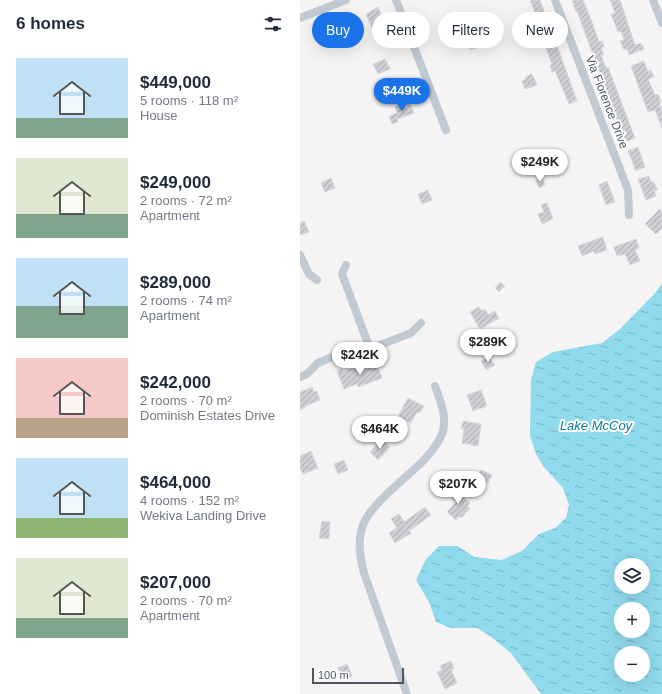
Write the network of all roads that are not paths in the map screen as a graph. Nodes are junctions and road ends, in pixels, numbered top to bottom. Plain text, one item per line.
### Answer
1 (396, 0) edge
2 (555, 0) edge
3 (653, 0) edge
4 (340, 1) edge
5 (300, 18) edge
6 (662, 23) edge
7 (446, 130) dead end
8 (628, 215) dead end
9 (300, 255) edge
10 (346, 265) dead end
11 (317, 280) dead end
12 (421, 323) dead end
13 (370, 349) junction
14 (300, 377) edge
15 (435, 386) dead end
16 (407, 694) edge

1 - 7 street
2 - 8 street, Via Florence Drive
3 - 6 street
4 - 5 street
9 - 11 street
10 - 13 street
12 - 13 street
13 - 14 street
15 - 16 street

